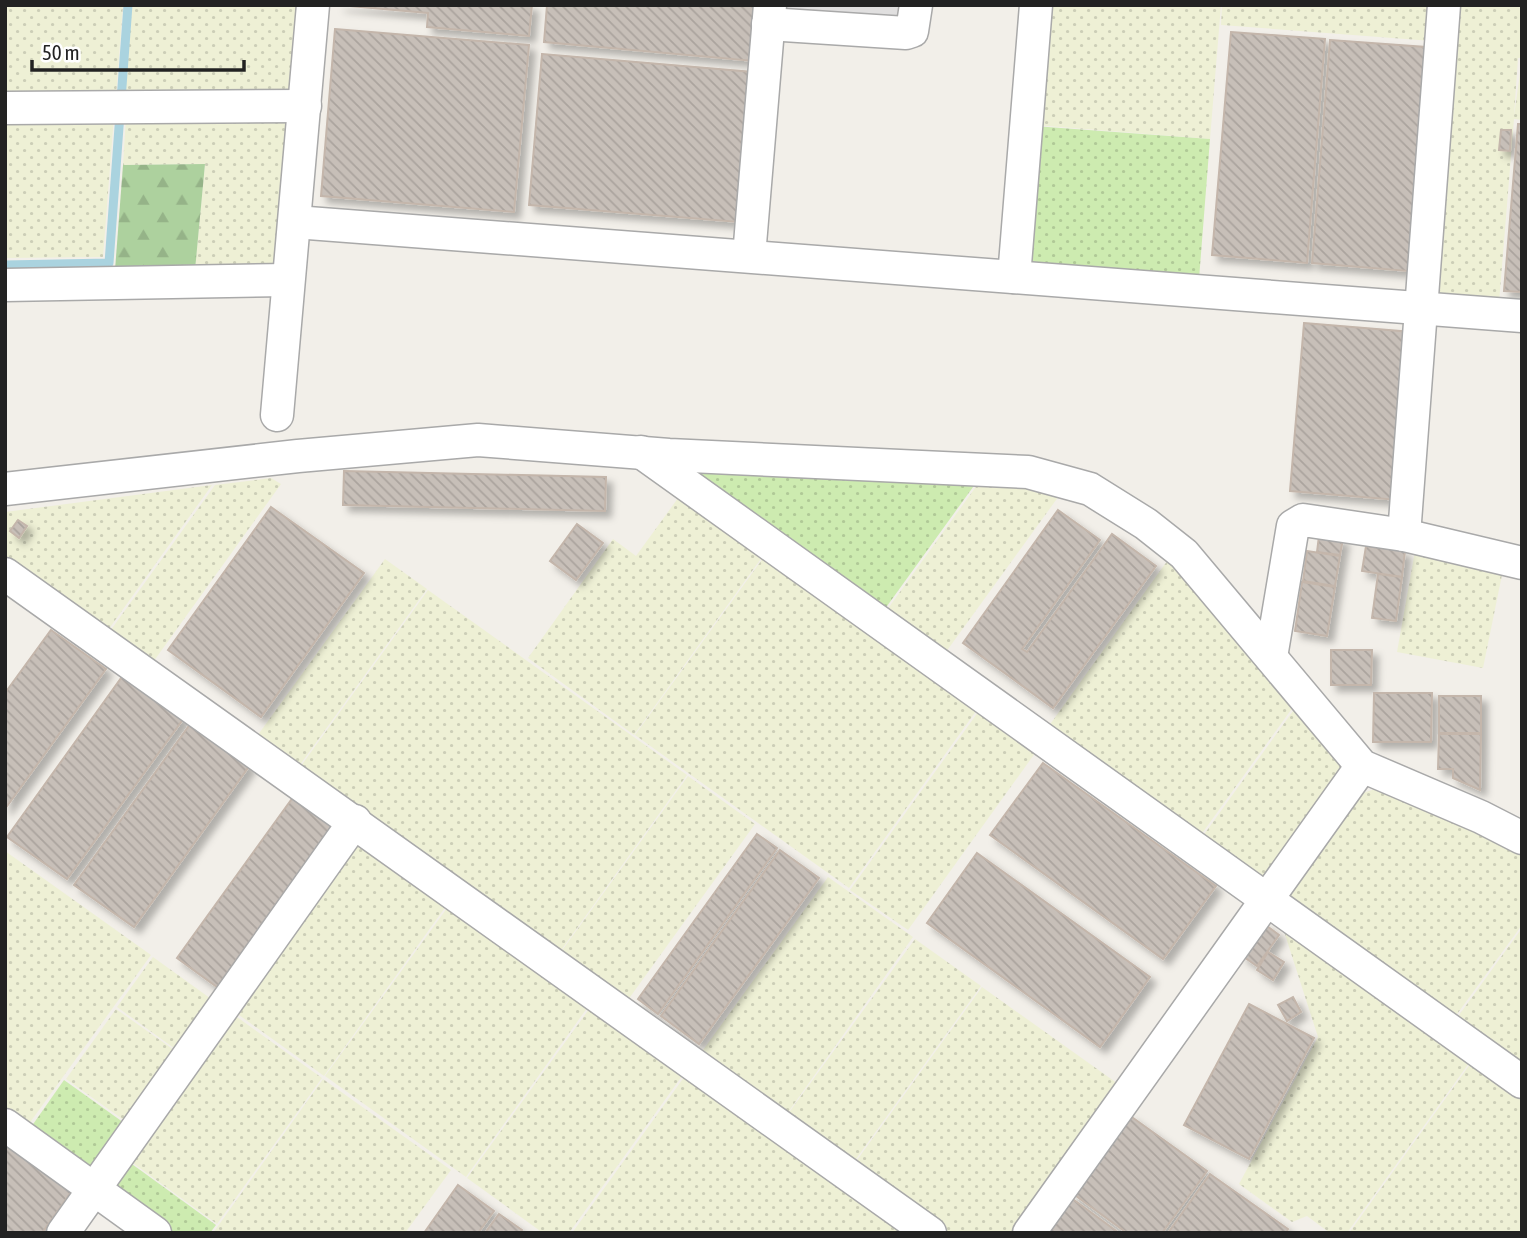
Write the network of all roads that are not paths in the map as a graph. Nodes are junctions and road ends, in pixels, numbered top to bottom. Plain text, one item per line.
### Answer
1 (313, 5) edge
2 (916, 5) edge
3 (1037, 5) edge
4 (1444, 5) edge
5 (769, 15) edge
6 (305, 106) junction
7 (5, 108) edge
8 (295, 222) junction
9 (749, 256) junction
10 (1014, 277) junction
11 (287, 280) junction
12 (5, 285) edge
13 (1420, 309) junction
14 (1522, 316) edge
15 (276, 415) dead end
16 (640, 451) junction
17 (5, 489) edge
18 (1404, 535) junction
19 (1522, 563) edge
20 (5, 574) edge
21 (1271, 657) junction
22 (1362, 765) junction
23 (355, 821) junction
24 (1522, 838) edge
25 (1266, 900) junction
26 (1522, 1082) edge
27 (5, 1125) edge
28 (94, 1189) junction
29 (63, 1233) edge
30 (155, 1233) edge
31 (930, 1233) edge
32 (1029, 1233) edge

1 - 6 street
2 - 5 street
3 - 10 street
4 - 13 street
5 - 9 street
6 - 7 street
6 - 8 street
8 - 9 street
8 - 11 street
9 - 10 street
10 - 13 street
11 - 12 street
11 - 15 street
13 - 14 street
13 - 18 street
16 - 17 street
16 - 21 street
16 - 25 street
18 - 19 street
18 - 21 street
20 - 23 street
21 - 22 street
22 - 24 street
22 - 25 street
23 - 28 street
23 - 31 street
25 - 26 street
25 - 32 street
27 - 28 street
28 - 29 street
28 - 30 street

